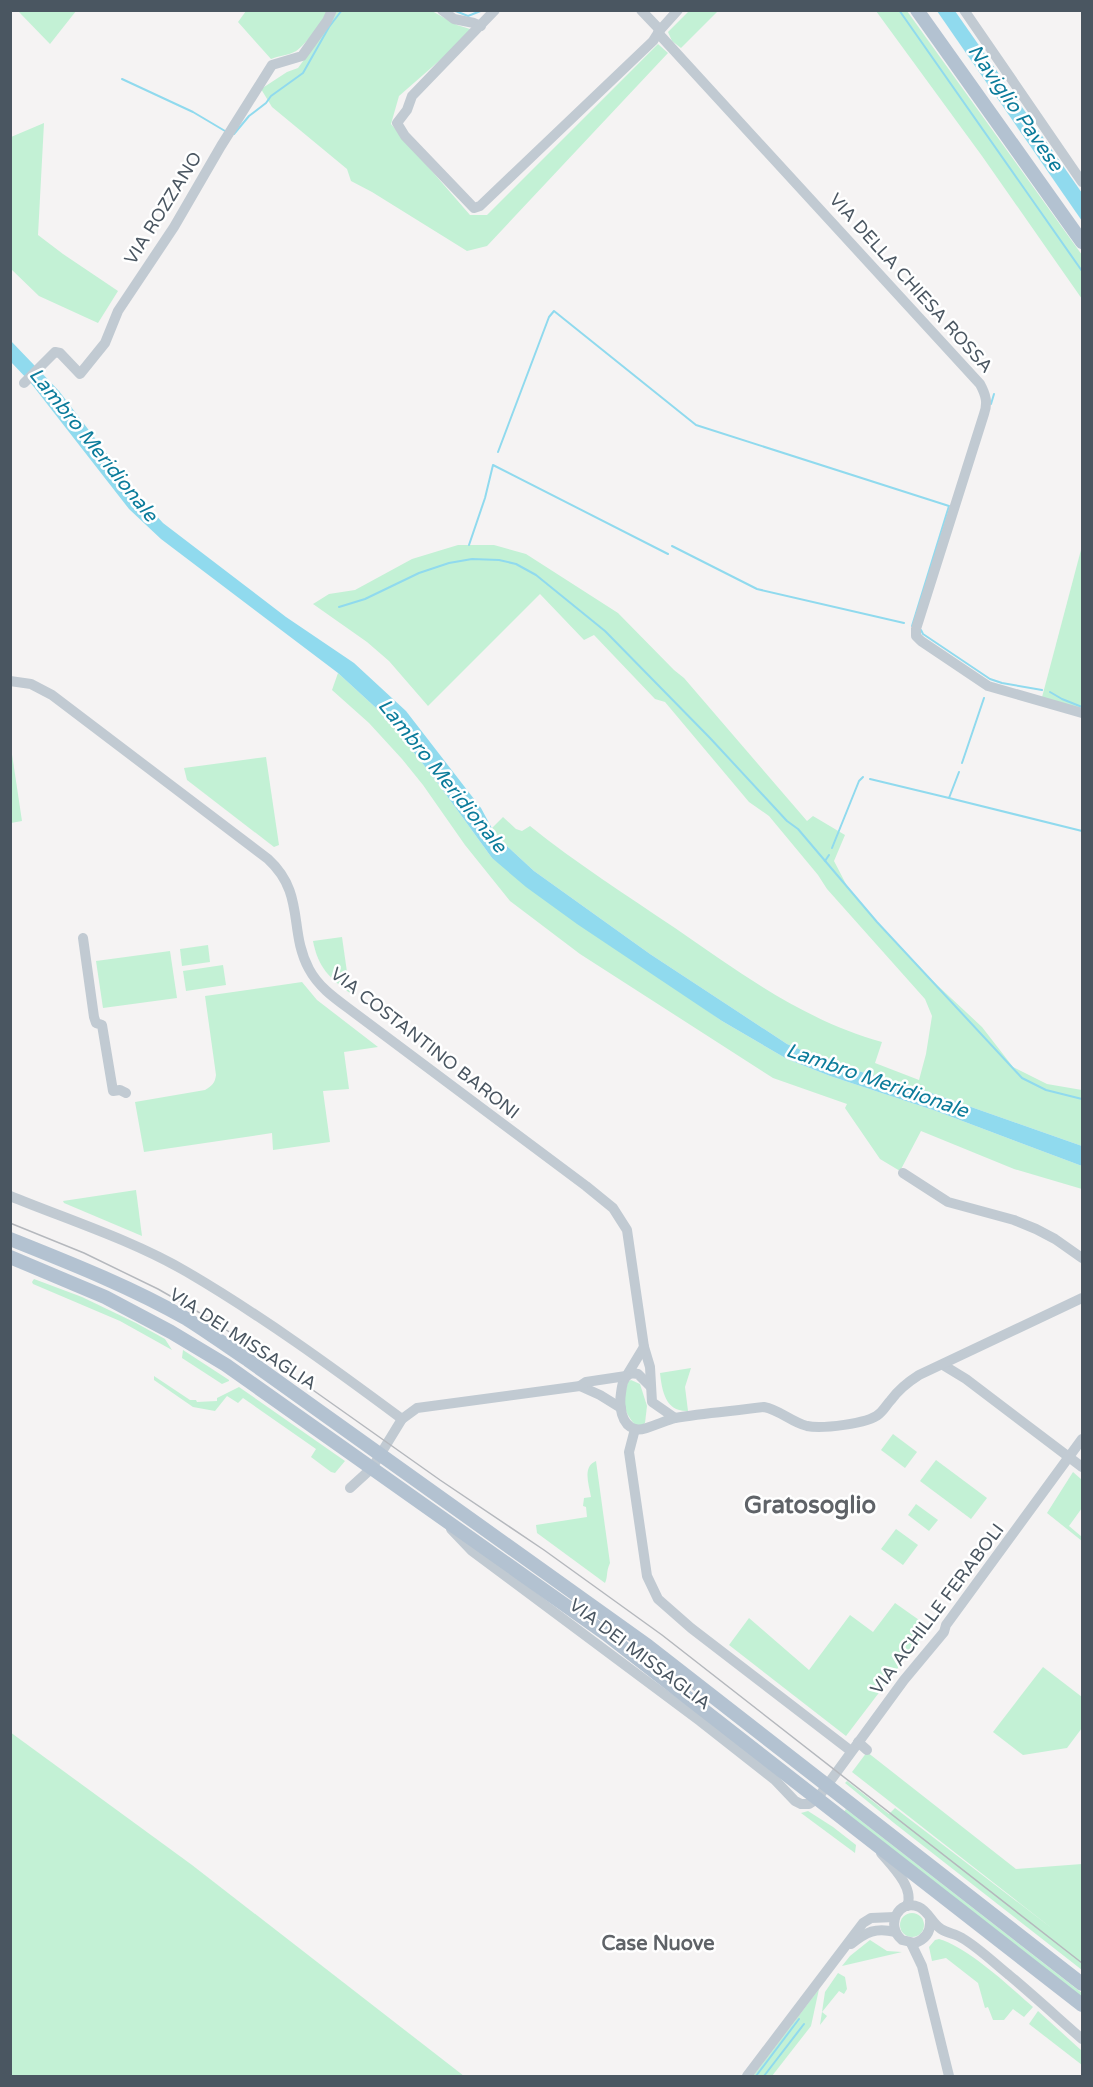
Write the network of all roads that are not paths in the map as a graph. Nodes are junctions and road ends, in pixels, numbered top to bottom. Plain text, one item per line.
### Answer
1 (332, 10) edge
2 (442, 10) edge
3 (495, 10) edge
4 (641, 10) edge
5 (678, 10) edge
6 (917, 10) edge
7 (964, 10) edge
8 (481, 26) junction
9 (659, 32) junction
10 (1083, 182) edge
11 (1083, 242) edge
12 (24, 382) dead end
13 (10, 681) edge
14 (1083, 713) edge
15 (82, 938) dead end
16 (126, 1093) dead end
17 (903, 1173) dead end
18 (10, 1196) edge
19 (10, 1239) edge
20 (10, 1257) edge
21 (1083, 1258) edge
22 (1083, 1298) edge
23 (644, 1347) junction
24 (943, 1365) junction
25 (627, 1375) junction
26 (580, 1386) junction
27 (651, 1387) junction
28 (652, 1402) junction
29 (621, 1408) junction
30 (675, 1418) junction
31 (402, 1419) junction
32 (649, 1426) junction
33 (635, 1429) junction
34 (1083, 1439) edge
35 (381, 1456) junction
36 (1069, 1456) junction
37 (1083, 1467) edge
38 (372, 1468) junction
39 (350, 1488) dead end
40 (740, 1718) junction
41 (713, 1724) junction
42 (854, 1746) junction
43 (867, 1750) dead end
44 (827, 1785) junction
45 (817, 1799) junction
46 (876, 1845) junction
47 (907, 1906) junction
48 (895, 1917) junction
49 (930, 1920) junction
50 (943, 1931) junction
51 (895, 1932) junction
52 (926, 1936) junction
53 (911, 1943) junction
54 (844, 1950) junction
55 (922, 1966) junction
56 (1083, 1984) edge
57 (1083, 2005) edge
58 (1083, 2039) edge
59 (747, 2076) edge
60 (949, 2076) edge

1 - 12 street, VIA ROZZANO
2 - 8 street
3 - 8 street
4 - 9 street, VIA DELLA CHIESA ROSSA
5 - 9 street
6 - 11 main road
7 - 10 street
8 - 9 street
9 - 14 street, VIA DELLA CHIESA ROSSA
13 - 23 street, VIA COSTANTINO BARONI
15 - 16 street
17 - 21 street
18 - 31 street
19 - 35 main road, VIA DEI MISSAGLIA
20 - 38 main road, VIA DEI MISSAGLIA
22 - 24 street
23 - 25 street
23 - 27 street, VIA COSTANTINO BARONI
24 - 30 street
24 - 36 street
25 - 26 street
25 - 27 street
25 - 29 street
26 - 29 street
26 - 31 street
27 - 28 street, VIA COSTANTINO BARONI
28 - 30 street
28 - 32 street, VIA COSTANTINO BARONI
29 - 33 street
30 - 32 street
31 - 35 street
32 - 33 street
33 - 42 street
34 - 36 street, VIA ACHILLE FERABOLI
35 - 38 street
35 - 40 main road, VIA DEI MISSAGLIA
36 - 37 street
36 - 42 street, VIA ACHILLE FERABOLI
38 - 39 street
38 - 41 main road, VIA DEI MISSAGLIA
40 - 41 street, VIA DEI MISSAGLIA
40 - 44 main road, VIA DEI MISSAGLIA
41 - 45 main road, VIA DEI MISSAGLIA
42 - 43 street
42 - 44 street, VIA ACHILLE FERABOLI
44 - 45 street, VIA ACHILLE FERABOLI
44 - 56 main road, VIA DEI MISSAGLIA
45 - 46 main road, VIA DEI MISSAGLIA
46 - 47 street
46 - 57 main road, VIA DEI MISSAGLIA
47 - 48 street
47 - 49 street
48 - 51 street
48 - 54 street
49 - 50 street
49 - 52 street
50 - 52 street
50 - 58 street
51 - 53 street
51 - 54 street
52 - 53 street
52 - 55 street
53 - 55 street
54 - 59 street
55 - 60 street

